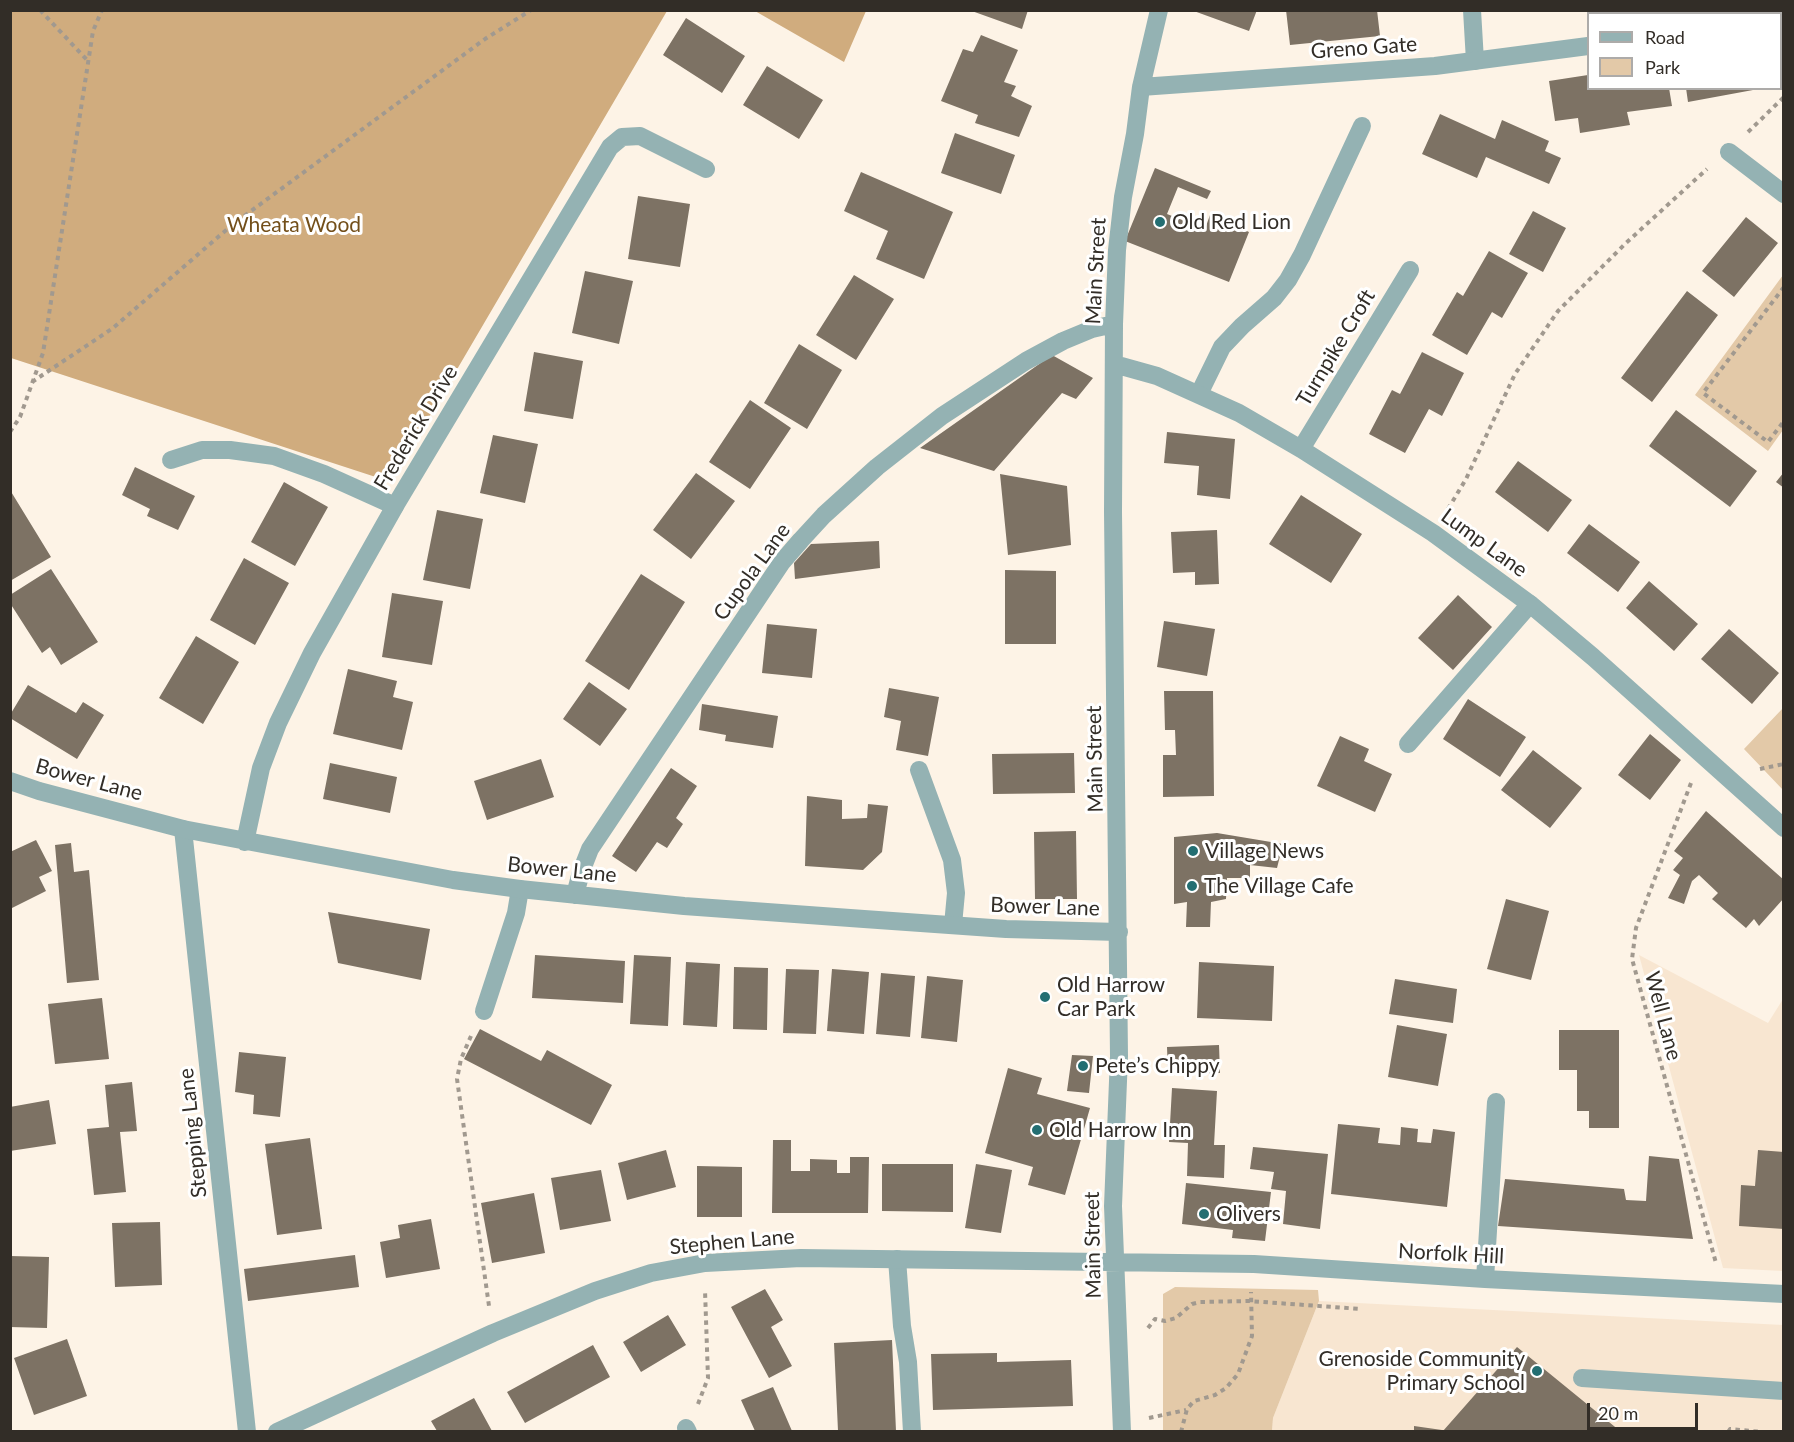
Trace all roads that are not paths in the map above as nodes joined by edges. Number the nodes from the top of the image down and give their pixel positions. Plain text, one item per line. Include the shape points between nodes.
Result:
1 (1159, 10) edge
2 (1472, 10) edge
3 (1587, 46) edge
4 (1475, 61) junction
5 (1141, 87) junction
6 (1362, 126) dead end
7 (1729, 152) road end
8 (706, 169) dead end
9 (1784, 194) edge
10 (1410, 270) dead end
11 (1114, 324) junction
12 (1114, 364) junction
13 (1199, 394) junction
14 (1301, 449) junction
15 (171, 460) dead end
16 (395, 506) junction
17 (1530, 604) junction
18 (1408, 744) dead end
19 (919, 770) dead end
20 (10, 781) edge
21 (1784, 828) edge
22 (183, 829) junction
23 (245, 842) junction
24 (520, 889) junction
25 (576, 895) junction
26 (953, 925) junction
27 (1119, 932) junction
28 (484, 1011) road end
29 (1496, 1102) dead end
30 (897, 1259) junction
31 (1115, 1263) junction
32 (1485, 1279) junction
33 (1784, 1294) edge
34 (1582, 1378) dead end
35 (1784, 1391) edge
36 (1122, 1428) edge
37 (286, 1430) edge
38 (247, 1431) edge
39 (912, 1431) edge

1 - 5 street, Main Street
2 - 4 street
3 - 4 street, Greno Gate
4 - 5 street, Greno Gate
5 - 11 street, Main Street via 1123,197
6 - 13 street via 1288,280 1222,347
7 - 9 street
8 - 16 street, Frederick Drive via 640,136 622,137 610,147
10 - 14 street, Turnpike Croft
11 - 12 street, Main Street
11 - 25 street, Cupola Lane via 1063,341 942,416 824,514 782,562 590,849
12 - 13 street, Lump Lane
12 - 27 street, Main Street
13 - 14 street, Lump Lane
14 - 17 street, Lump Lane via 1433,533
15 - 16 street via 202,450 274,456
16 - 23 street, Frederick Drive via 312,653 278,723 261,768
17 - 18 street
17 - 21 street, Lump Lane
19 - 26 street via 952,860 956,893
20 - 22 street, Bower Lane
22 - 23 street, Bower Lane
22 - 38 street, Stepping Lane
23 - 24 street, Bower Lane
24 - 25 street, Bower Lane
24 - 28 street via 514,922
25 - 26 street, Bower Lane
26 - 27 street, Bower Lane
27 - 31 street, Main Street
29 - 32 street
30 - 31 street, Stephen Lane
30 - 37 street, Stephen Lane via 705,1263 651,1273 492,1333
30 - 39 street
31 - 32 street, Norfolk Hill via 1254,1264
31 - 36 street, Main Street
32 - 33 street, Norfolk Hill
34 - 35 street

